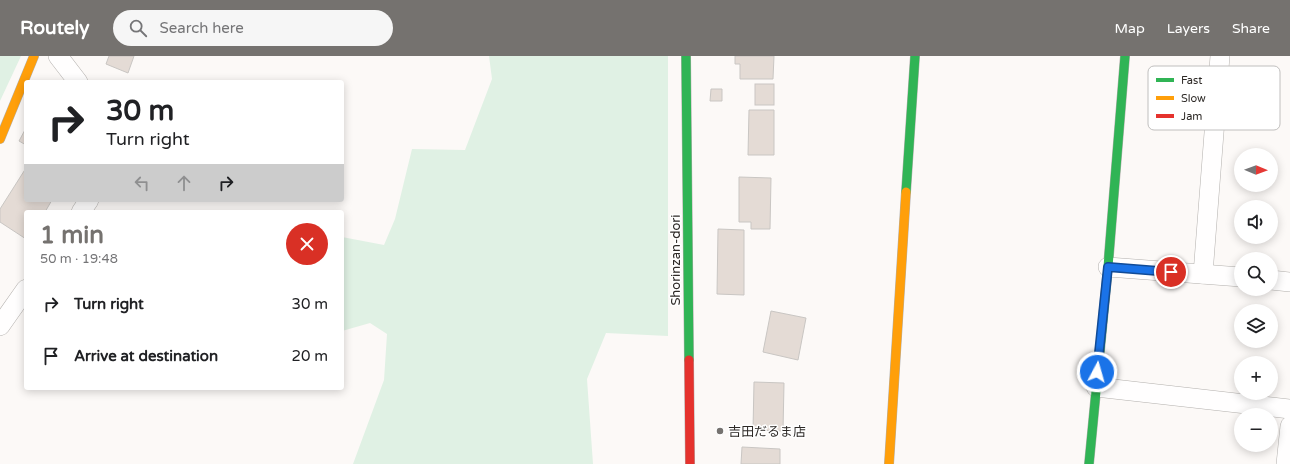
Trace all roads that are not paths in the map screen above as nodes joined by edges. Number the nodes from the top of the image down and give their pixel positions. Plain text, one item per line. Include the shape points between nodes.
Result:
1 (34, 56) edge
2 (58, 56) edge
3 (686, 56) edge
4 (915, 56) edge
5 (1125, 56) edge
6 (1220, 56) edge
7 (1219, 66) edge
8 (24, 80) edge
9 (24, 80) edge
10 (76, 80) edge
11 (1214, 130) edge
12 (0, 139) edge
13 (1108, 267) junction
14 (1203, 274) junction
15 (1234, 276) edge
16 (1278, 281) edge
17 (1290, 282) edge
18 (24, 293) edge
19 (0, 326) edge
20 (1096, 387) junction
21 (1290, 409) edge
22 (1290, 426) edge
23 (690, 464) edge
24 (889, 464) edge
25 (1089, 464) edge
26 (1286, 464) edge

1 - 9 street
2 - 10 street
3 - 23 street, Shorinzan-dori
4 - 24 street
5 - 13 street
6 - 7 street
8 - 12 street
11 - 14 street
13 - 14 street
13 - 20 street
14 - 15 street
16 - 17 street
18 - 19 street
20 - 21 street
20 - 25 street
22 - 26 street

